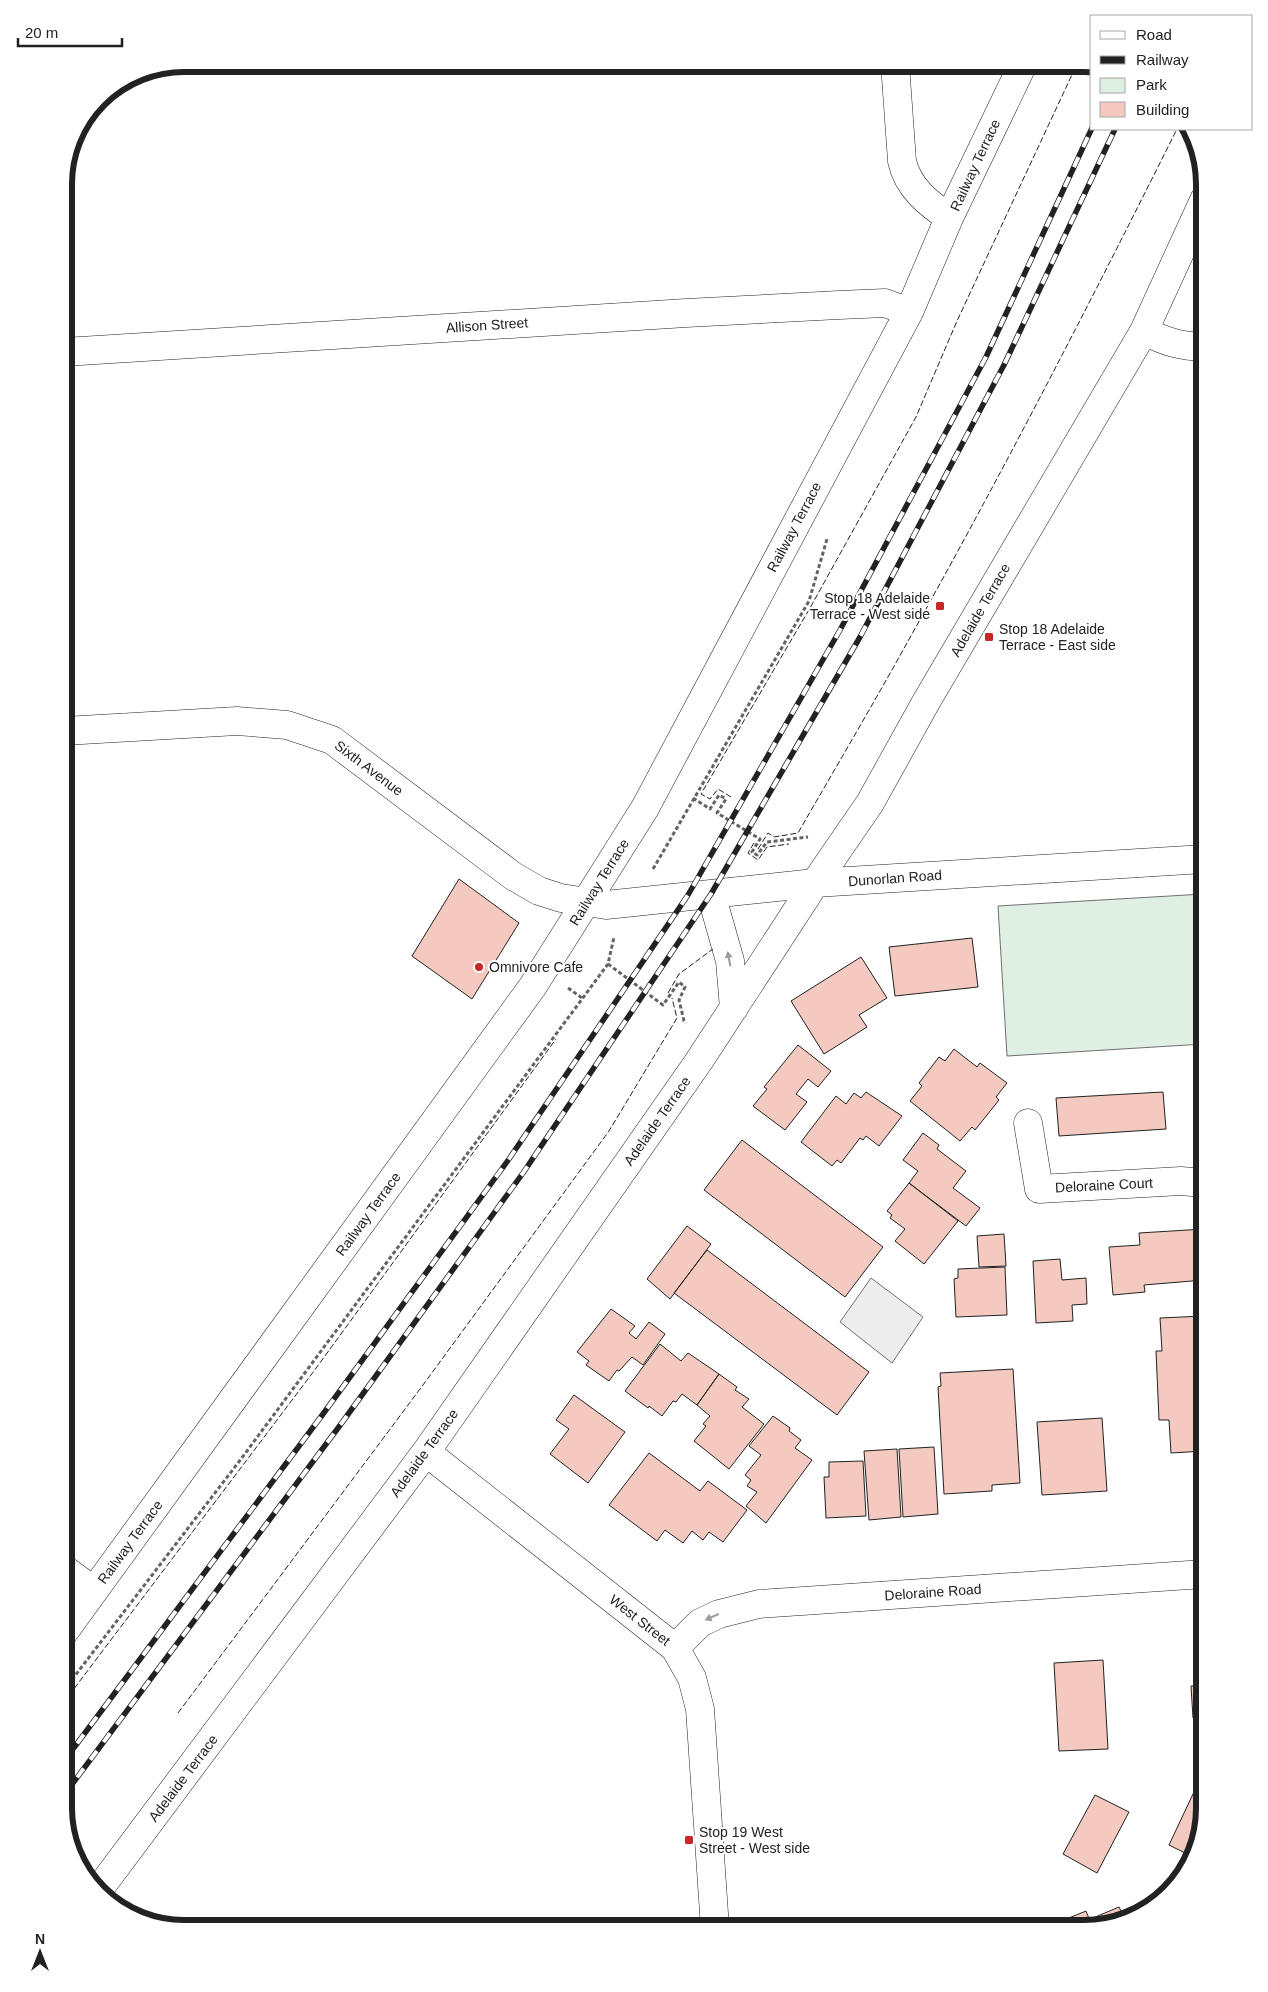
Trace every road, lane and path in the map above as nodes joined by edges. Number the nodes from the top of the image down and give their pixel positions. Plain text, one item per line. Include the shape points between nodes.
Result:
1 (896, 73) edge
2 (1019, 73) edge
3 (1196, 217) edge
4 (950, 218) junction
5 (910, 312) junction
6 (1144, 331) junction
7 (1196, 347) edge
8 (73, 351) edge
9 (73, 730) edge
10 (693, 798) dead end
11 (816, 836) dead end
12 (1196, 859) edge
13 (815, 883) junction
14 (711, 894) junction
15 (586, 902) junction
16 (616, 932) dead end
17 (608, 964) junction
18 (734, 1008) junction
19 (711, 1042) junction
20 (1028, 1123) dead end
21 (1196, 1182) edge
22 (426, 1452) junction
23 (72, 1575) edge
24 (1196, 1575) edge
25 (94, 1591) junction
26 (72, 1621) edge
27 (675, 1648) junction
28 (72, 1679) edge
29 (103, 1884) edge
30 (714, 1920) edge

1 - 4 street via 905,174 913,188
2 - 4 street, Railway Terrace
3 - 6 street, Adelaide Terrace
4 - 5 street, Railway Terrace
5 - 8 street, Allison Street via 885,304 828,306
5 - 15 street, Railway Terrace via 645,808
6 - 7 street via 1162,340
6 - 13 street, Adelaide Terrace via 870,803
9 - 15 street, Sixth Avenue via 237,721 287,725 332,740 513,876 538,891
10 - 11 path via 710,809 720,795 726,799 717,813 760,839 752,852 757,856 767,842
12 - 13 street, Dunorlan Road
13 - 14 street, Dunorlan Road
13 - 18 street, Adelaide Terrace
14 - 15 street, Dunorlan Road via 606,905
18 -> 14 street via 730,961
15 - 25 street, Railway Terrace via 528,994
16 - 17 path
17 - 19 path via 663,1005 678,982 685,987 678,1000 684,1021
17 - 28 path via 241,1459
18 - 19 street, Adelaide Terrace
19 - 22 street, Adelaide Terrace
20 - 21 street, Deloraine Court via 1040,1189
22 - 27 street, West Street
22 - 29 street, Adelaide Terrace
23 - 25 street
24 -> 27 street, Deloraine Road via 758,1604 718,1614 700,1623
25 - 26 street, Railway Terrace
27 - 30 street, West Street via 692,1678 700,1709

